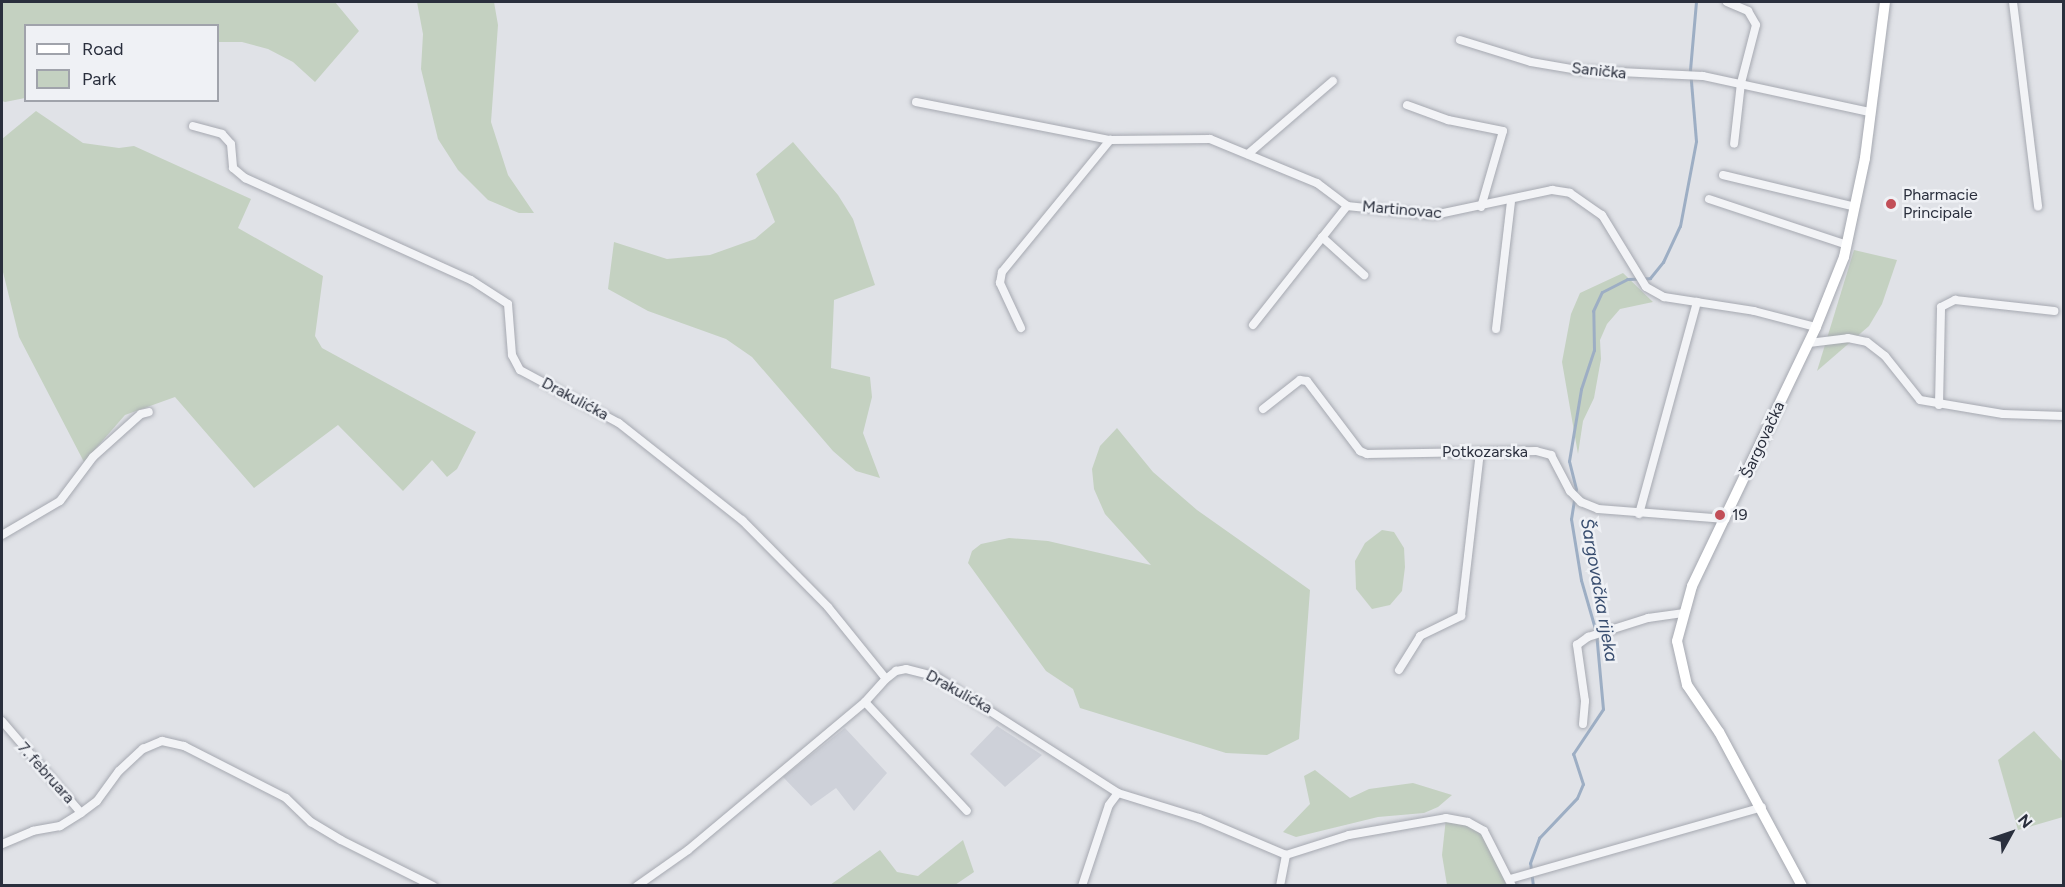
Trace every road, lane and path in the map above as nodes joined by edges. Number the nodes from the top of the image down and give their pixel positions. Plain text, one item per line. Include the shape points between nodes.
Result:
1 (1727, 2) edge
2 (1885, 2) edge
3 (2013, 2) edge
4 (1460, 40) dead end
5 (1333, 81) dead end
6 (1741, 83) junction
7 (916, 102) dead end
8 (1407, 105) dead end
9 (1870, 112) junction
10 (193, 126) dead end
11 (1110, 140) junction
12 (1734, 144) dead end
13 (1248, 154) junction
14 (1723, 175) dead end
15 (1709, 199) dead end
16 (1511, 201) junction
17 (1347, 206) junction
18 (1481, 207) junction
19 (1855, 207) junction
20 (2038, 207) dead end
21 (1322, 237) junction
22 (1846, 245) junction
23 (1364, 275) dead end
24 (1698, 302) junction
25 (2054, 311) dead end
26 (1252, 325) dead end
27 (1816, 327) junction
28 (1021, 328) dead end
29 (1496, 329) dead end
30 (1809, 343) junction
31 (1939, 405) junction
32 (1263, 409) dead end
33 (149, 412) dead end
34 (2064, 416) edge
35 (1480, 452) junction
36 (1639, 514) junction
37 (1726, 519) junction
38 (2, 535) edge
39 (1683, 613) junction
40 (1399, 670) dead end
41 (886, 680) junction
42 (865, 702) junction
43 (2, 721) edge
44 (1583, 724) dead end
45 (1118, 793) junction
46 (1762, 807) junction
47 (966, 811) dead end
48 (81, 813) junction
49 (2, 844) edge
50 (1286, 855) junction
51 (1511, 882) edge
52 (433, 885) edge
53 (637, 885) edge
54 (1082, 885) edge
55 (1280, 885) edge
56 (1802, 885) edge

1 - 6 street via 1748,11 1755,20
2 - 9 street, Šargovačka
3 - 20 street
4 - 6 street, Sanička via 1531,62 1578,70 1703,76
5 - 13 street
6 - 9 street, Sanička
6 - 12 street
7 - 11 street, Martinovac
8 - 18 street via 1448,120 1503,131
9 - 19 street, Šargovačka
10 - 41 street, Drakulićka via 222,134 231,144 233,168 245,178 471,280 508,304 512,355 520,370 620,423 742,520 828,607
11 - 13 street, Martinovac via 1210,139
11 - 28 street via 1002,272 1000,283
13 - 17 street, Martinovac via 1317,183
14 - 19 street
15 - 22 street
16 - 18 street, Martinovac
16 - 24 street, Martinovac via 1552,190 1584,200 1614,230 1646,287 1664,297
16 - 29 street
17 - 18 street, Martinovac via 1434,215
17 - 21 street
19 - 22 street, Šargovačka
21 - 23 street
21 - 26 street
22 - 27 street, Šargovačka
24 - 27 street, Martinovac
24 - 36 street
25 - 31 street via 1955,300 1941,307
27 - 30 street, Šargovačka
30 - 31 street via 1848,338 1867,342 1885,356 1920,400
30 - 37 street, Šargovačka
31 - 34 street via 2003,414
32 - 35 street, Potkozarska via 1300,380 1307,381 1360,451 1367,454
33 - 38 street via 141,414 98,452 60,501
35 - 36 street, Potkozarska via 1536,451 1551,455 1570,491 1581,502
35 - 40 street via 1461,616 1420,636
36 - 37 street, Potkozarska
37 - 39 street, Šargovačka
39 - 44 street via 1600,632 1588,637 1575,651 1586,701
39 - 46 street, Šargovačka via 1677,641 1688,685
41 - 42 street
41 - 45 street, Drakulićka via 896,671 906,669 935,676
42 - 47 street
42 - 53 street via 688,850
43 - 48 street, 7. februara
45 - 50 street, Drakulićka via 1199,818
45 - 54 street via 1109,805
46 - 51 street via 1526,873
46 - 56 street, Šargovačka
48 - 49 street, 7. februara via 60,826 33,831
48 - 52 street via 97,801 119,771 143,749 162,741 184,746 286,798 311,822 341,840
50 - 51 street via 1349,835 1446,818 1468,822 1484,831
50 - 55 street

